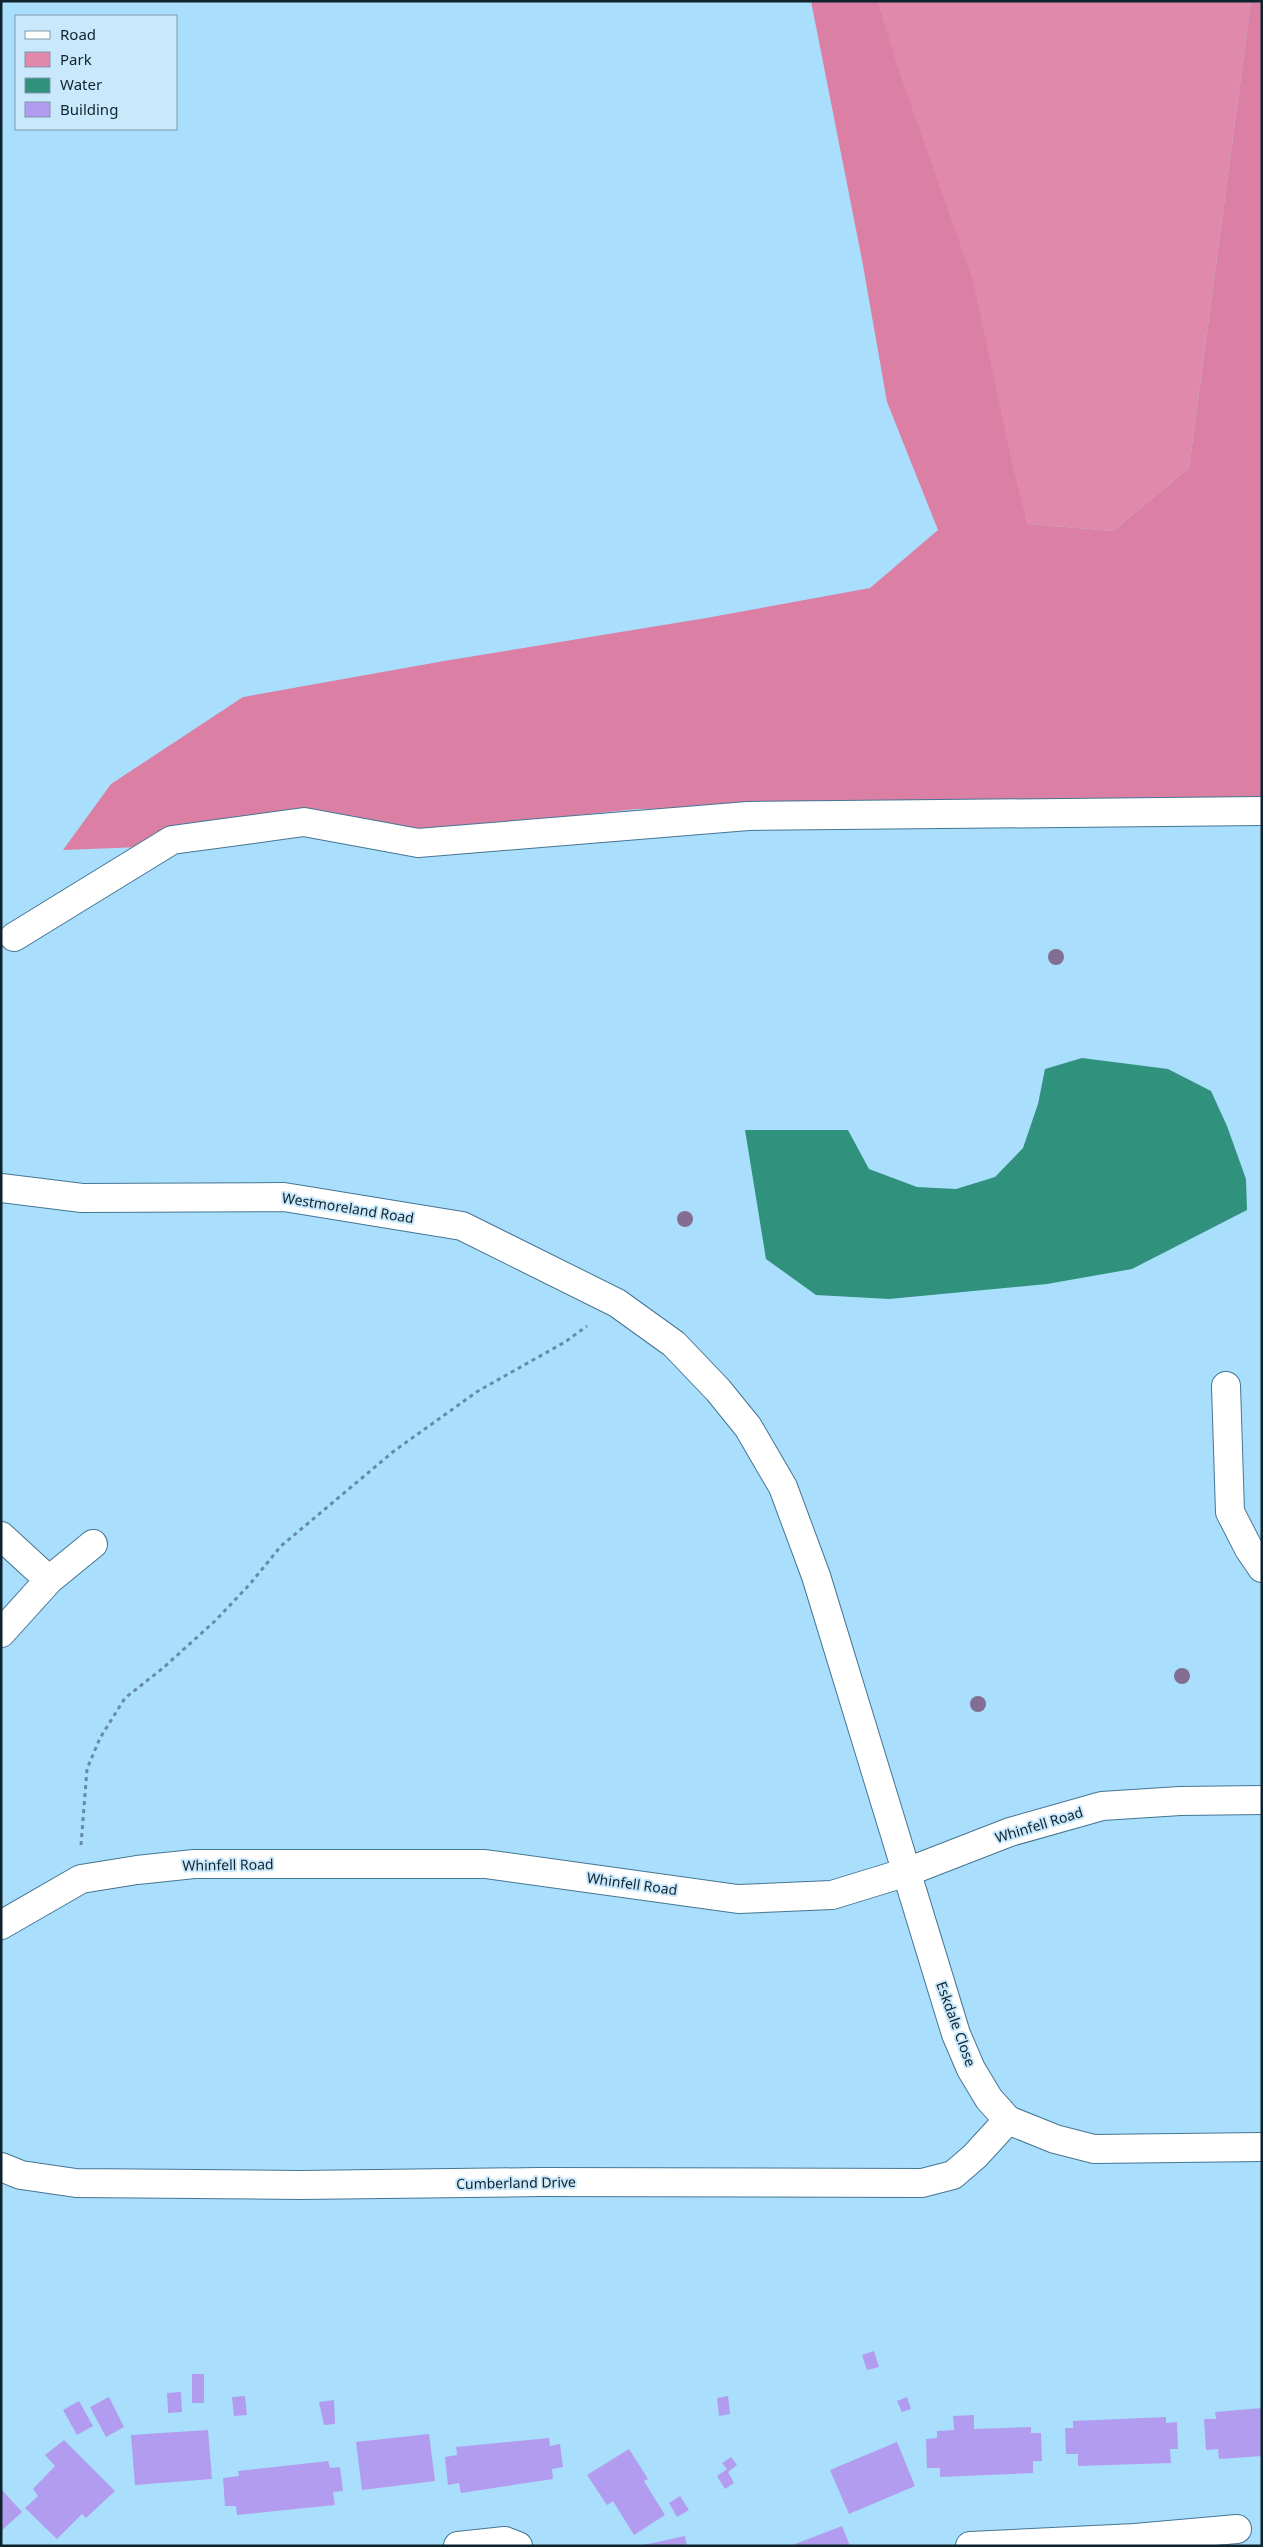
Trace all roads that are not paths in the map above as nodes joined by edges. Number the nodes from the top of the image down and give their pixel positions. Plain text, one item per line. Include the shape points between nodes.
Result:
1 (1262, 811) edge
2 (14, 937) dead end
3 (1, 1188) edge
4 (1226, 1386) dead end
5 (1, 1536) edge
6 (93, 1544) dead end
7 (1262, 1568) edge
8 (48, 1580) junction
9 (1, 1633) edge
10 (1262, 1800) edge
11 (908, 1872) junction
12 (1, 1926) edge
13 (1008, 2120) junction
14 (1262, 2147) edge
15 (1, 2167) edge
16 (1236, 2529) dead end
17 (1135, 2542) edge
18 (458, 2546) edge
19 (518, 2546) edge
20 (970, 2546) edge

1 - 2 street via 748,816 418,843 304,822 172,840
3 - 11 street, Westmoreland Road via 82,1198 284,1197 462,1226 617,1304 674,1344 748,1427 782,1487 816,1576
4 - 7 street via 1230,1512
5 - 8 street
6 - 8 street
8 - 9 street
10 - 11 street, Whinfell Road via 1102,1806 1010,1832
11 - 12 street, Whinfell Road via 832,1895 738,1899 485,1864 194,1864 81,1878
11 - 13 street, Eskdale Close via 956,2034 989,2099
13 - 14 street, Eskdale Close via 1055,2139 1094,2148
13 - 15 street, Cumberland Drive via 953,2175 922,2183 540,2182 300,2186 76,2183 21,2174
16 - 17 street
17 - 20 street
18 - 19 street via 505,2541

